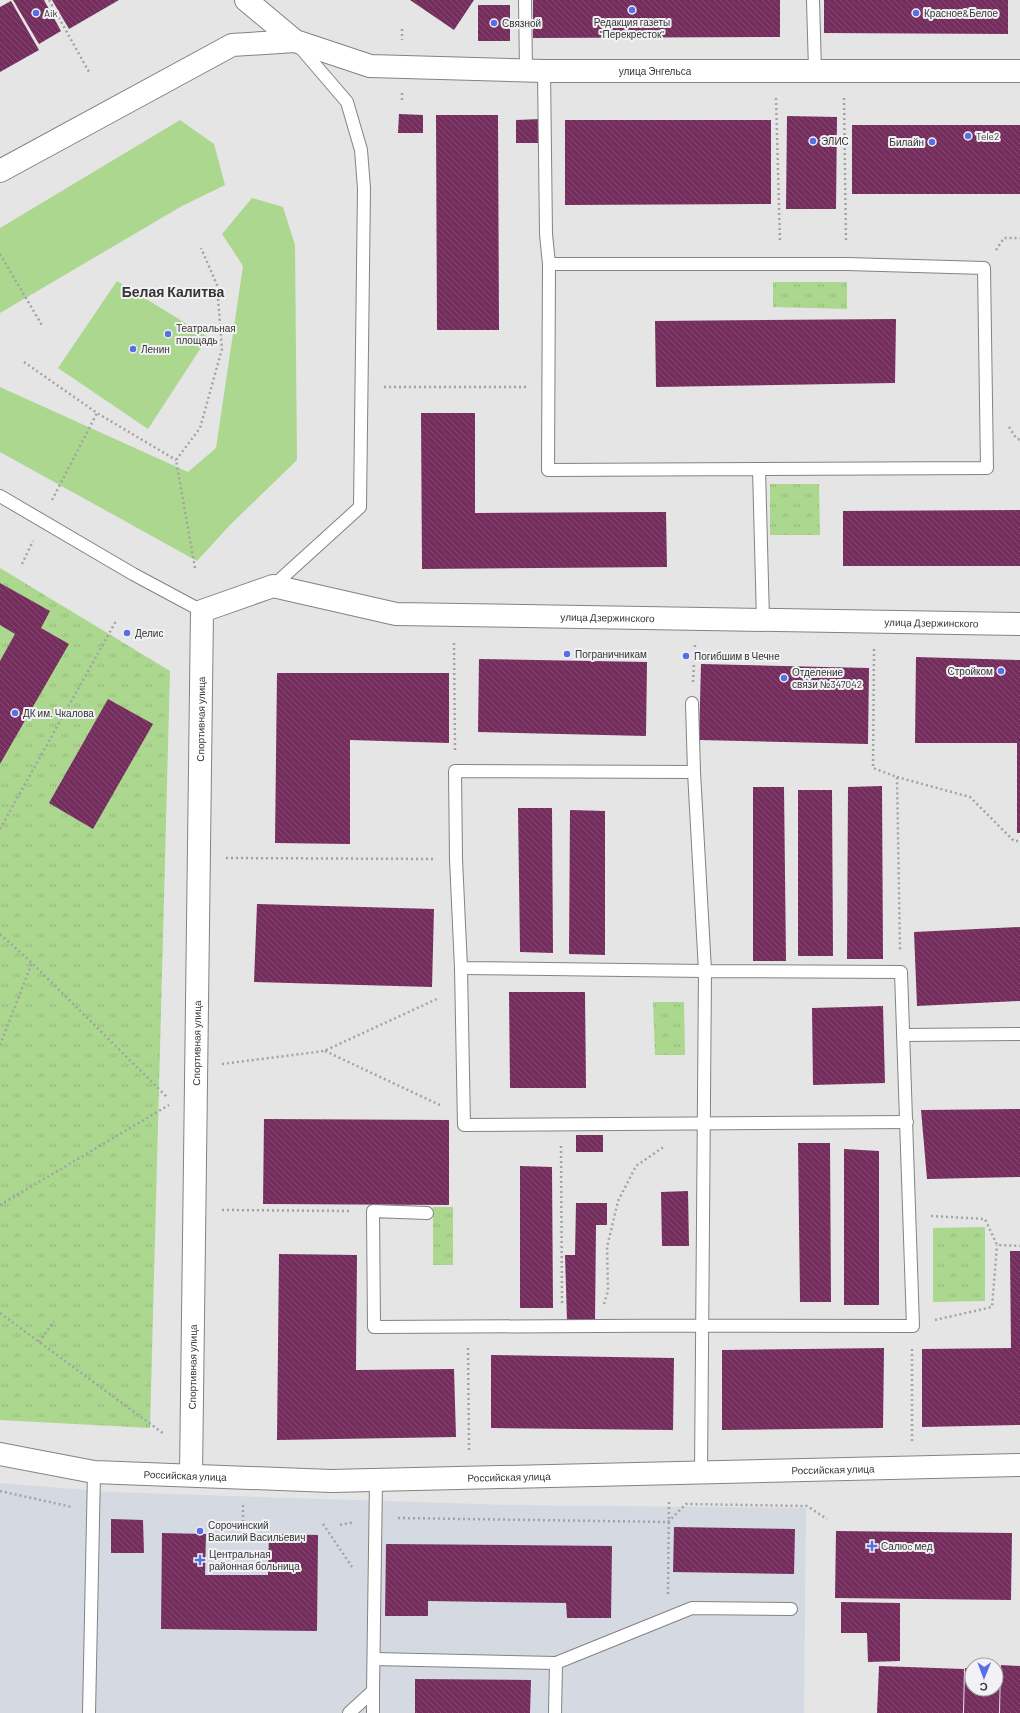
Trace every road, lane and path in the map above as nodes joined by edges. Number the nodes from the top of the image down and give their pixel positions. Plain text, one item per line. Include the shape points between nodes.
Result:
1 (49, 0) edge
2 (246, 0) edge
3 (525, 0) edge
4 (813, 0) edge
5 (295, 41) junction
6 (815, 70) junction
7 (535, 71) junction
8 (1020, 71) edge
9 (89, 72) dead end
10 (776, 95) dead end
11 (844, 95) dead end
12 (0, 171) edge
13 (1020, 238) edge
14 (201, 248) dead end
15 (0, 254) edge
16 (549, 264) junction
17 (847, 264) junction
18 (781, 265) junction
19 (984, 268) junction
20 (43, 327) dead end
21 (24, 362) dead end
22 (362, 386) junction
23 (548, 387) junction
24 (97, 413) junction
25 (176, 460) junction
26 (759, 469) junction
27 (57, 488) dead end
28 (0, 496) edge
29 (195, 568) dead end
30 (273, 586) junction
31 (202, 611) junction
32 (763, 620) junction
33 (116, 621) dead end
34 (1020, 624) edge
35 (454, 636) dead end
36 (695, 642) dead end
37 (874, 645) dead end
38 (692, 703) joint
39 (455, 771) junction
40 (694, 772) junction
41 (897, 777) junction
42 (0, 829) edge
43 (1020, 841) edge
44 (224, 858) dead end
45 (456, 859) junction
46 (0, 934) edge
47 (32, 963) junction
48 (461, 968) junction
49 (704, 971) junction
50 (901, 972) junction
51 (461, 988) junction
52 (1020, 1034) edge
53 (903, 1035) junction
54 (0, 1045) edge
55 (324, 1051) junction
56 (222, 1064) dead end
57 (907, 1122) junction
58 (700, 1124) junction
59 (464, 1126) junction
60 (561, 1126) junction
61 (0, 1205) edge
62 (221, 1210) dead end
63 (373, 1211) junction
64 (427, 1213) dead end
65 (910, 1214) junction
66 (997, 1245) junction
67 (1020, 1246) edge
68 (604, 1305) dead end
69 (0, 1313) edge
70 (54, 1321) dead end
71 (562, 1325) junction
72 (468, 1326) junction
73 (701, 1326) junction
74 (913, 1326) junction
75 (39, 1342) junction
76 (166, 1435) dead end
77 (912, 1449) dead end
78 (468, 1450) dead end
79 (0, 1454) edge
80 (1020, 1465) edge
81 (94, 1472) junction
82 (669, 1473) junction
83 (701, 1473) junction
84 (191, 1475) junction
85 (376, 1480) junction
86 (0, 1491) edge
87 (69, 1507) dead end
88 (376, 1518) junction
89 (828, 1519) dead end
90 (668, 1522) junction
91 (323, 1524) dead end
92 (340, 1525) dead end
93 (375, 1601) junction
94 (791, 1609) dead end
95 (668, 1618) junction
96 (374, 1659) junction
97 (556, 1663) junction
98 (373, 1691) junction
99 (89, 1713) edge
100 (349, 1713) edge
101 (373, 1713) edge
102 (555, 1713) edge

1 - 9 path
2 - 5 street
3 - 7 lane
4 - 6 lane
5 - 7 street, улица Энгельса via 370,66
5 - 12 street via 232,45
5 - 22 lane via 348,102 361,150 364,188
6 - 7 street, улица Энгельса
6 - 8 street, улица Энгельса
7 - 16 lane
10 - 18 path
11 - 17 path
13 - 19 path via 1004,238
14 - 25 path via 217,285 222,349 200,428
15 - 20 path
16 - 18 lane
16 - 23 lane
17 - 18 lane
17 - 19 lane
19 - 26 lane via 987,468
21 - 24 path
22 - 23 path
22 - 30 lane via 360,507
23 - 26 lane via 548,470
24 - 25 path
24 - 27 path
25 - 29 path
26 - 32 lane
28 - 31 lane
30 - 31 street
30 - 32 street, улица Дзержинского via 396,614
31 - 84 street, Спортивная улица
32 - 34 street, улица Дзержинского
33 - 42 path
35 - 39 path
36 - 38 path
37 - 41 path via 873,768
38 - 40 lane
39 - 40 lane
39 - 45 lane
40 - 49 lane
41 - 43 path via 970,798 1014,841
41 - 50 path
44 - 45 path
45 - 48 lane
46 - 47 path
47 - 54 path
47 - 61 path via 173,1103
48 - 49 lane
48 - 51 lane
49 - 50 lane
49 - 58 lane
50 - 53 lane
51 - 55 path
51 - 59 lane
52 - 53 lane
53 - 57 lane
55 - 56 path
55 - 59 path via 442,1107
57 - 58 lane
57 - 65 lane
58 - 60 lane
58 - 68 path via 636,1166 618,1201 607,1247 608,1291
58 - 73 lane
59 - 60 lane
60 - 71 path
62 - 63 path
63 - 64 lane
63 - 72 lane via 374,1327
65 - 66 path via 985,1219
65 - 74 lane
66 - 67 path
66 - 74 path via 992,1307
69 - 75 path
70 - 75 path
71 - 72 lane
71 - 73 lane
72 - 78 path
73 - 74 lane
73 - 83 lane
74 - 77 path
75 - 76 path
79 - 81 street, Российская улица
80 - 83 street, Российская улица
81 - 84 street, Российская улица
81 - 99 lane
82 - 83 street, Российская улица
82 - 85 street, Российская улица
82 - 90 path
84 - 85 street, Российская улица via 331,1481
85 - 88 lane
86 - 87 path
88 - 90 path
88 - 92 path
88 - 93 lane
89 - 90 path via 807,1506 686,1504
90 - 95 path
91 - 93 path
93 - 96 lane
94 - 95 lane via 692,1608
95 - 97 lane
96 - 97 lane
96 - 98 lane
97 - 102 lane
98 - 100 lane
98 - 101 lane

